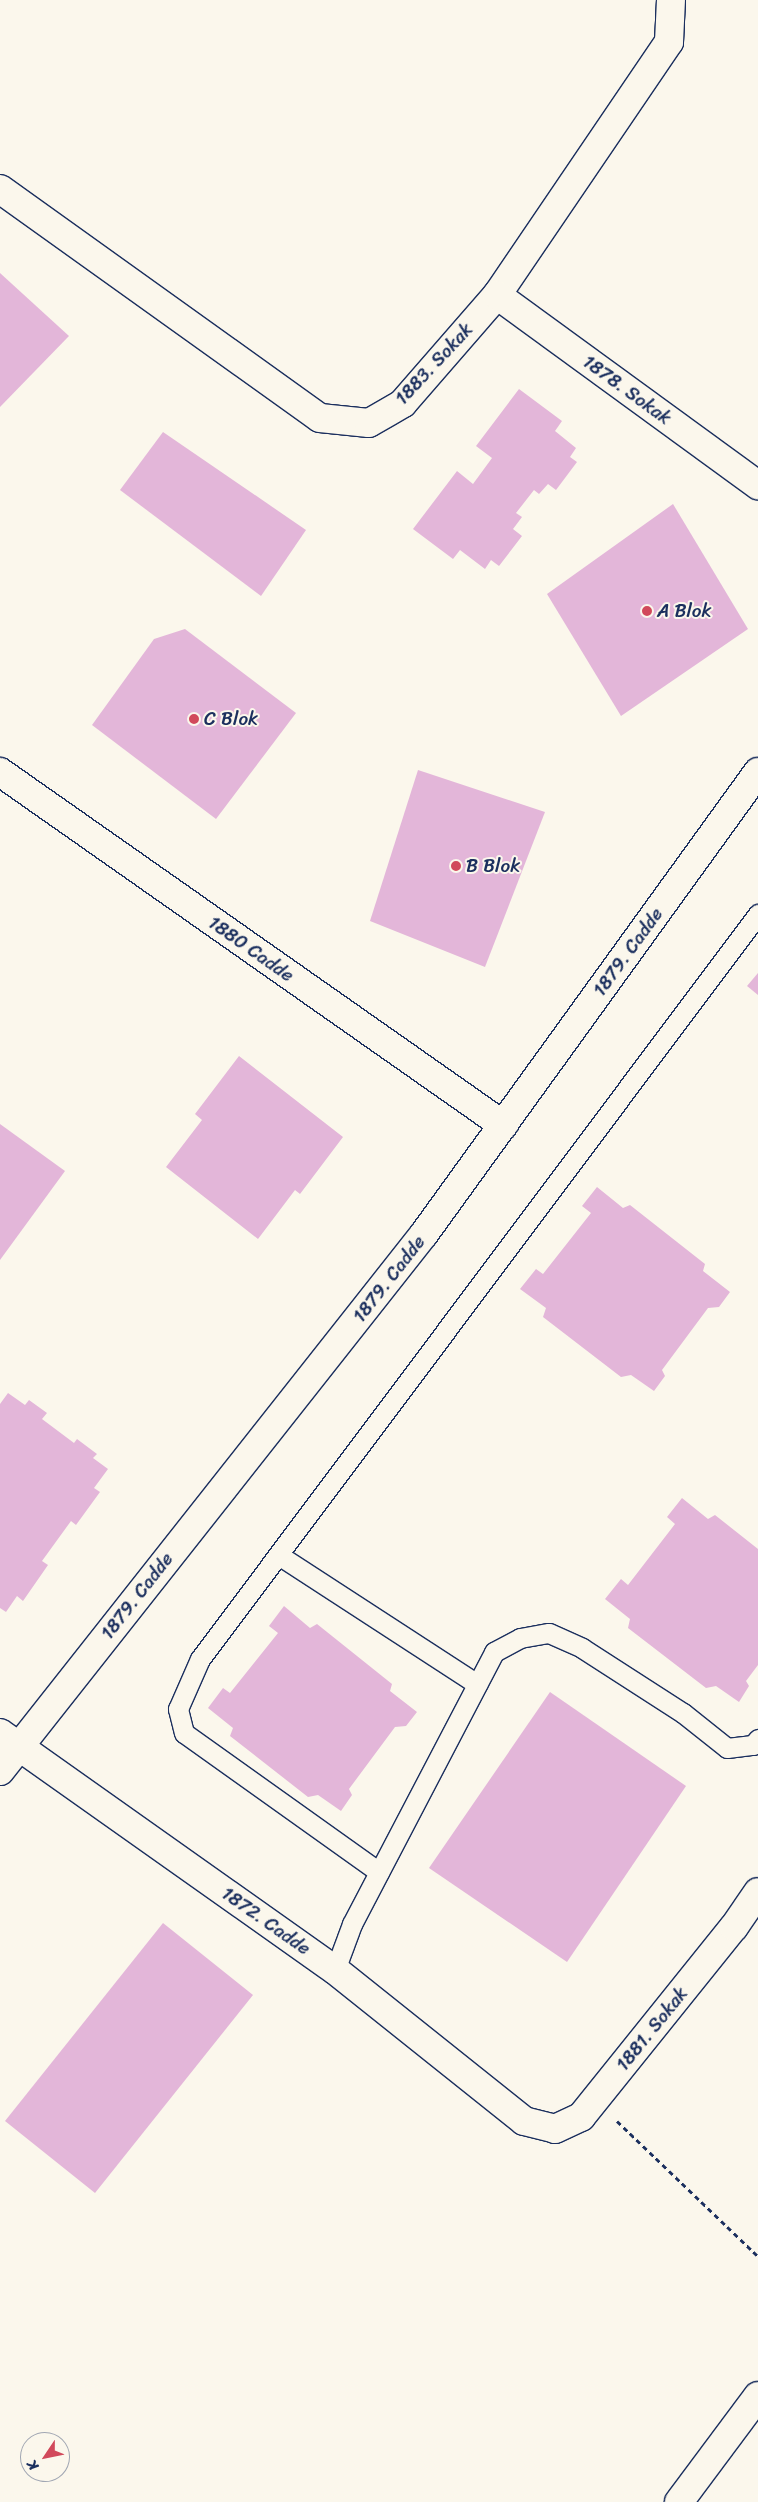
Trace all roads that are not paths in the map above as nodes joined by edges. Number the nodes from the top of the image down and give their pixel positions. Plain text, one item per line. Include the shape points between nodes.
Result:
1 (672, 0) edge
2 (0, 189) edge
3 (497, 295) junction
4 (758, 485) edge
5 (0, 772) edge
6 (758, 772) edge
7 (758, 914) edge
8 (503, 1125) junction
9 (280, 1556) junction
10 (477, 1684) junction
11 (758, 1739) edge
12 (9, 1740) edge
13 (0, 1771) edge
14 (379, 1872) junction
15 (758, 1892) edge
16 (334, 1970) junction
17 (524, 2120) joint
18 (758, 2396) edge
19 (679, 2502) edge

1 - 3 street, 1883. Sokak via 670,42
2 - 3 street, 1883. Sokak via 320,418 369,424 404,403
3 - 4 street, 1878. Sokak
5 - 8 street, 1880 Cadde
6 - 8 street, 1879. Cadde
7 - 9 lane
8 - 12 street, 1879. Cadde via 424,1234
9 - 10 lane
9 - 14 lane via 200,1659 178,1709 184,1734
10 - 11 lane via 494,1652 520,1638 549,1633 582,1648 683,1713 727,1748 753,1744
10 - 14 lane
12 - 13 street, 1879. Cadde
12 - 16 street, 1872. Cadde
14 - 16 lane via 352,1924
15 - 17 street, 1881. Sokak via 581,2117 555,2129
16 - 17 street, 1872. Cadde
18 - 19 street

